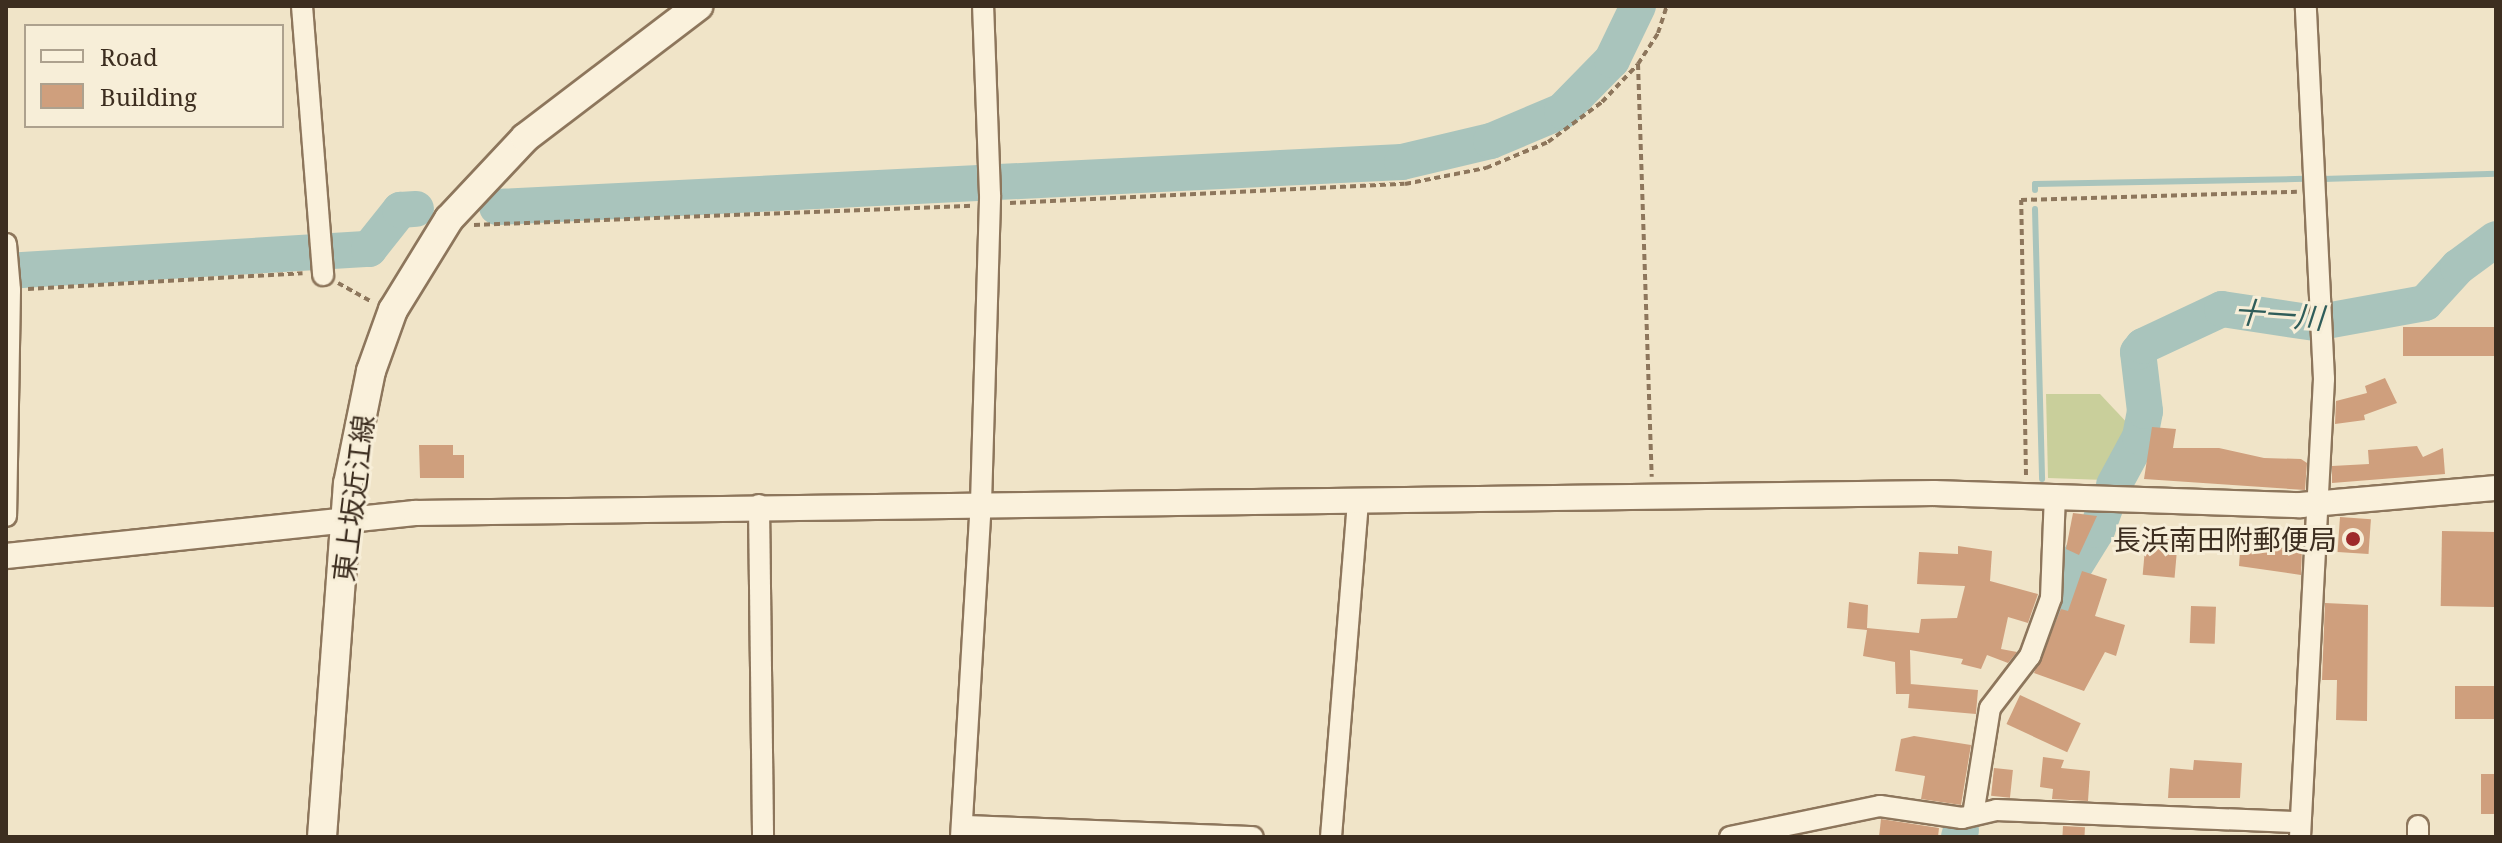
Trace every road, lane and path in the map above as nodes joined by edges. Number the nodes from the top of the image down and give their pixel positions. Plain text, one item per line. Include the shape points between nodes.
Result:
1 (302, 6) edge
2 (698, 6) edge
3 (983, 6) edge
4 (1667, 6) edge
5 (2306, 6) edge
6 (1638, 64) junction
7 (2318, 192) junction
8 (989, 199) junction
9 (449, 219) junction
10 (7, 250) edge
11 (323, 273) junction
12 (10, 287) junction
13 (393, 310) junction
14 (2496, 488) edge
15 (2026, 494) junction
16 (1652, 495) junction
17 (2055, 495) junction
18 (1358, 501) junction
19 (2322, 502) junction
20 (981, 503) junction
21 (759, 505) junction
22 (6, 516) edge
23 (347, 520) junction
24 (6, 556) edge
25 (1973, 815) junction
26 (2300, 829) edge
27 (962, 832) edge
28 (1060, 833) edge
29 (322, 837) edge
30 (763, 837) edge
31 (1253, 837) edge
32 (1331, 837) edge
33 (1730, 837) edge

1 - 11 street
2 - 9 main road, 東上坂近江線 via 525,138
3 - 8 street
4 - 6 path via 1658,33
5 - 7 street
6 - 8 path via 1602,102 1548,142 1486,168 1405,184
6 - 16 path
7 - 15 path via 2021,200
7 - 19 street
8 - 9 path via 483,226
8 - 20 street
9 - 13 main road, 東上坂近江線
10 - 12 street
11 - 12 path
11 - 13 path
12 - 22 street
13 - 23 main road, 東上坂近江線 via 359,423
14 - 19 street
15 - 16 street
15 - 17 street
16 - 18 street
17 - 19 street
17 - 25 street via 2051,598 2030,656 1990,708
18 - 20 street
18 - 32 street
19 - 26 street
20 - 21 street
20 - 27 street
21 - 23 street via 415,513
21 - 30 street
23 - 24 street
23 - 29 main road, 東上坂近江線
25 - 26 street via 1996,810
25 - 33 street via 1962,818 1880,806
27 - 28 street
28 - 31 street

